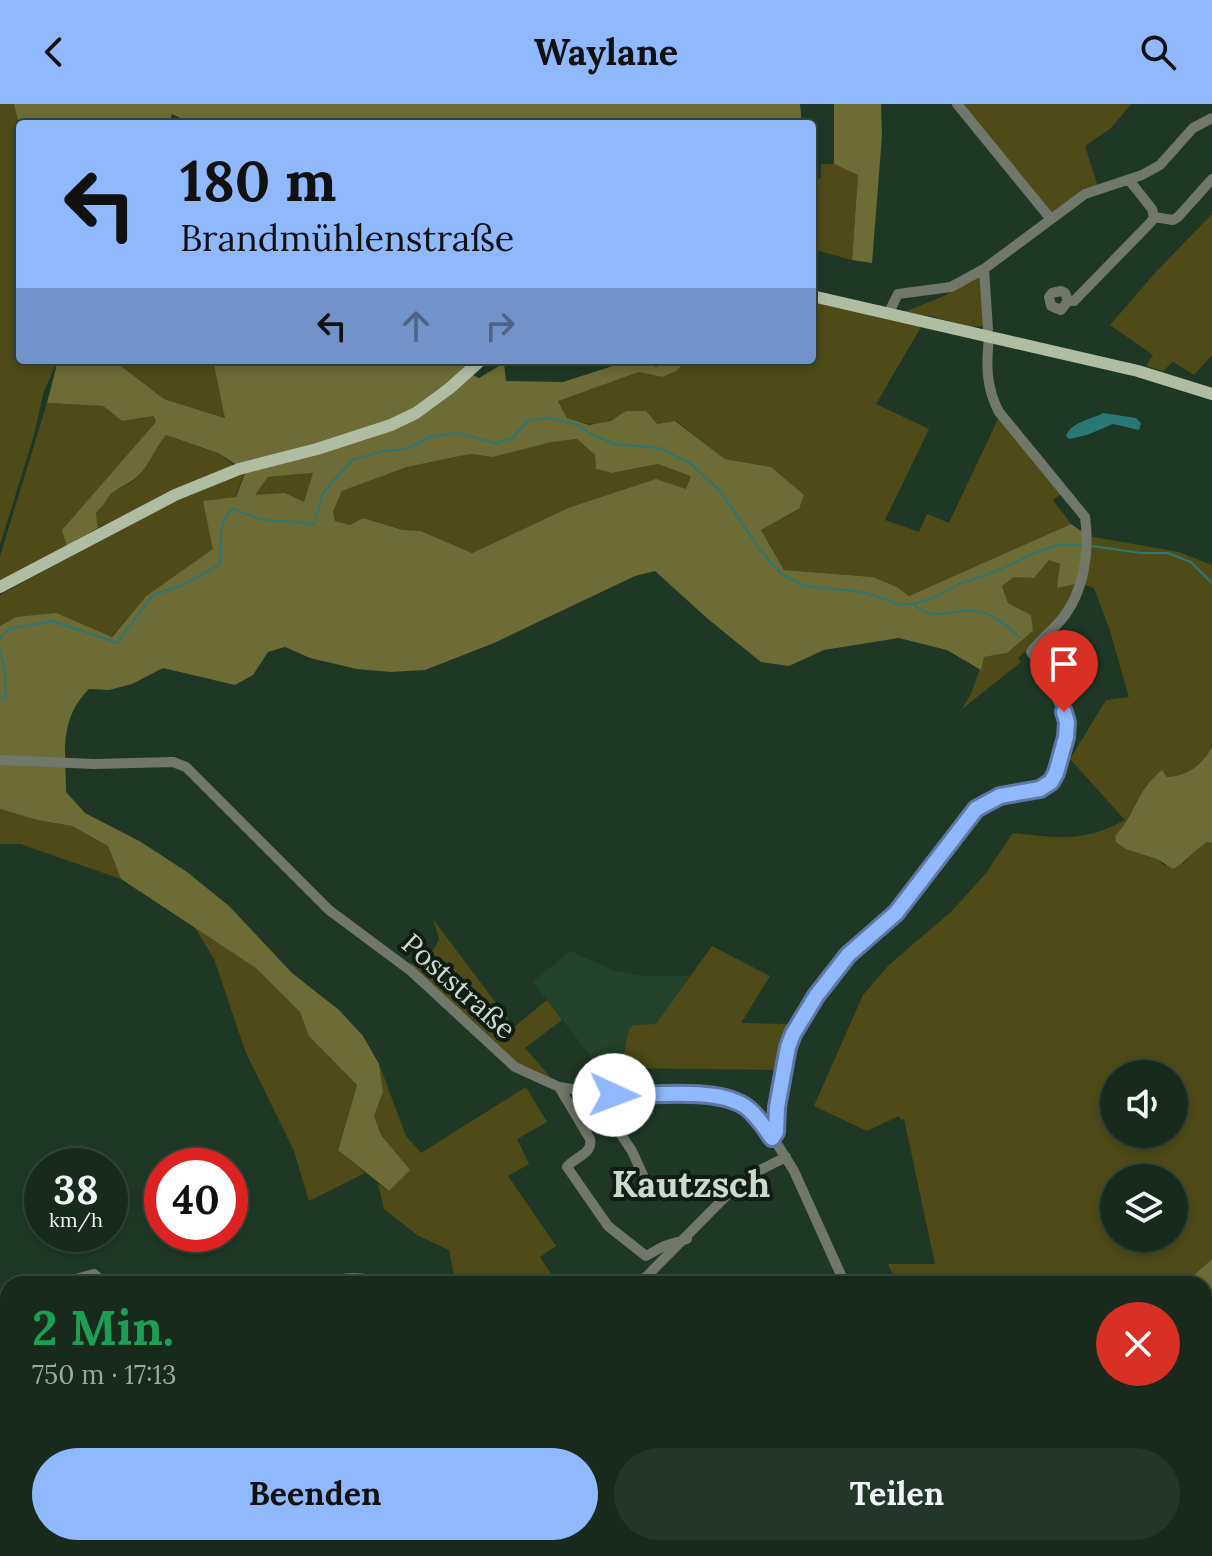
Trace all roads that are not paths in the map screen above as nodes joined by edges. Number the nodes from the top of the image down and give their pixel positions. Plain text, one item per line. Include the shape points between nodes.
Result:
1 (957, 104) edge
2 (1212, 118) edge
3 (1212, 179) edge
4 (1129, 180) junction
5 (1154, 217) junction
6 (1050, 218) junction
7 (984, 269) junction
8 (816, 297) edge
9 (1068, 301) dead end
10 (888, 314) junction
11 (988, 333) junction
12 (476, 364) edge
13 (1212, 394) edge
14 (0, 587) edge
15 (0, 760) edge
16 (559, 1087) junction
17 (593, 1093) junction
18 (772, 1138) junction
19 (786, 1157) junction
20 (646, 1182) dead end
21 (687, 1239) junction
22 (648, 1276) edge
23 (842, 1276) edge

1 - 6 street
2 - 4 street via 1193,128 1160,165
3 - 5 street via 1178,217
4 - 5 street
4 - 6 street via 1085,194
5 - 9 street via 1074,301
6 - 7 street
7 - 10 street via 951,287 898,294
7 - 11 street
8 - 10 main road
10 - 11 main road
11 - 13 main road
11 - 18 street via 992,400 1085,517 1086,553 1071,608 1031,652 1046,672 1067,722 1066,737 1051,782 1000,796 976,809 896,913 837,969 793,1034
12 - 14 main road via 416,413 391,425 239,469 175,495
15 - 16 street, Poststraße via 173,762 186,767 329,910 411,971 515,1067
16 - 17 street, Poststraße
16 - 21 street via 591,1146 568,1164 569,1172 608,1226 646,1256
17 - 18 street, Poststraße via 704,1095 734,1101 750,1110
17 - 20 street
18 - 19 street, Poststraße
19 - 21 street via 735,1187
19 - 23 street, Poststraße
21 - 22 street

